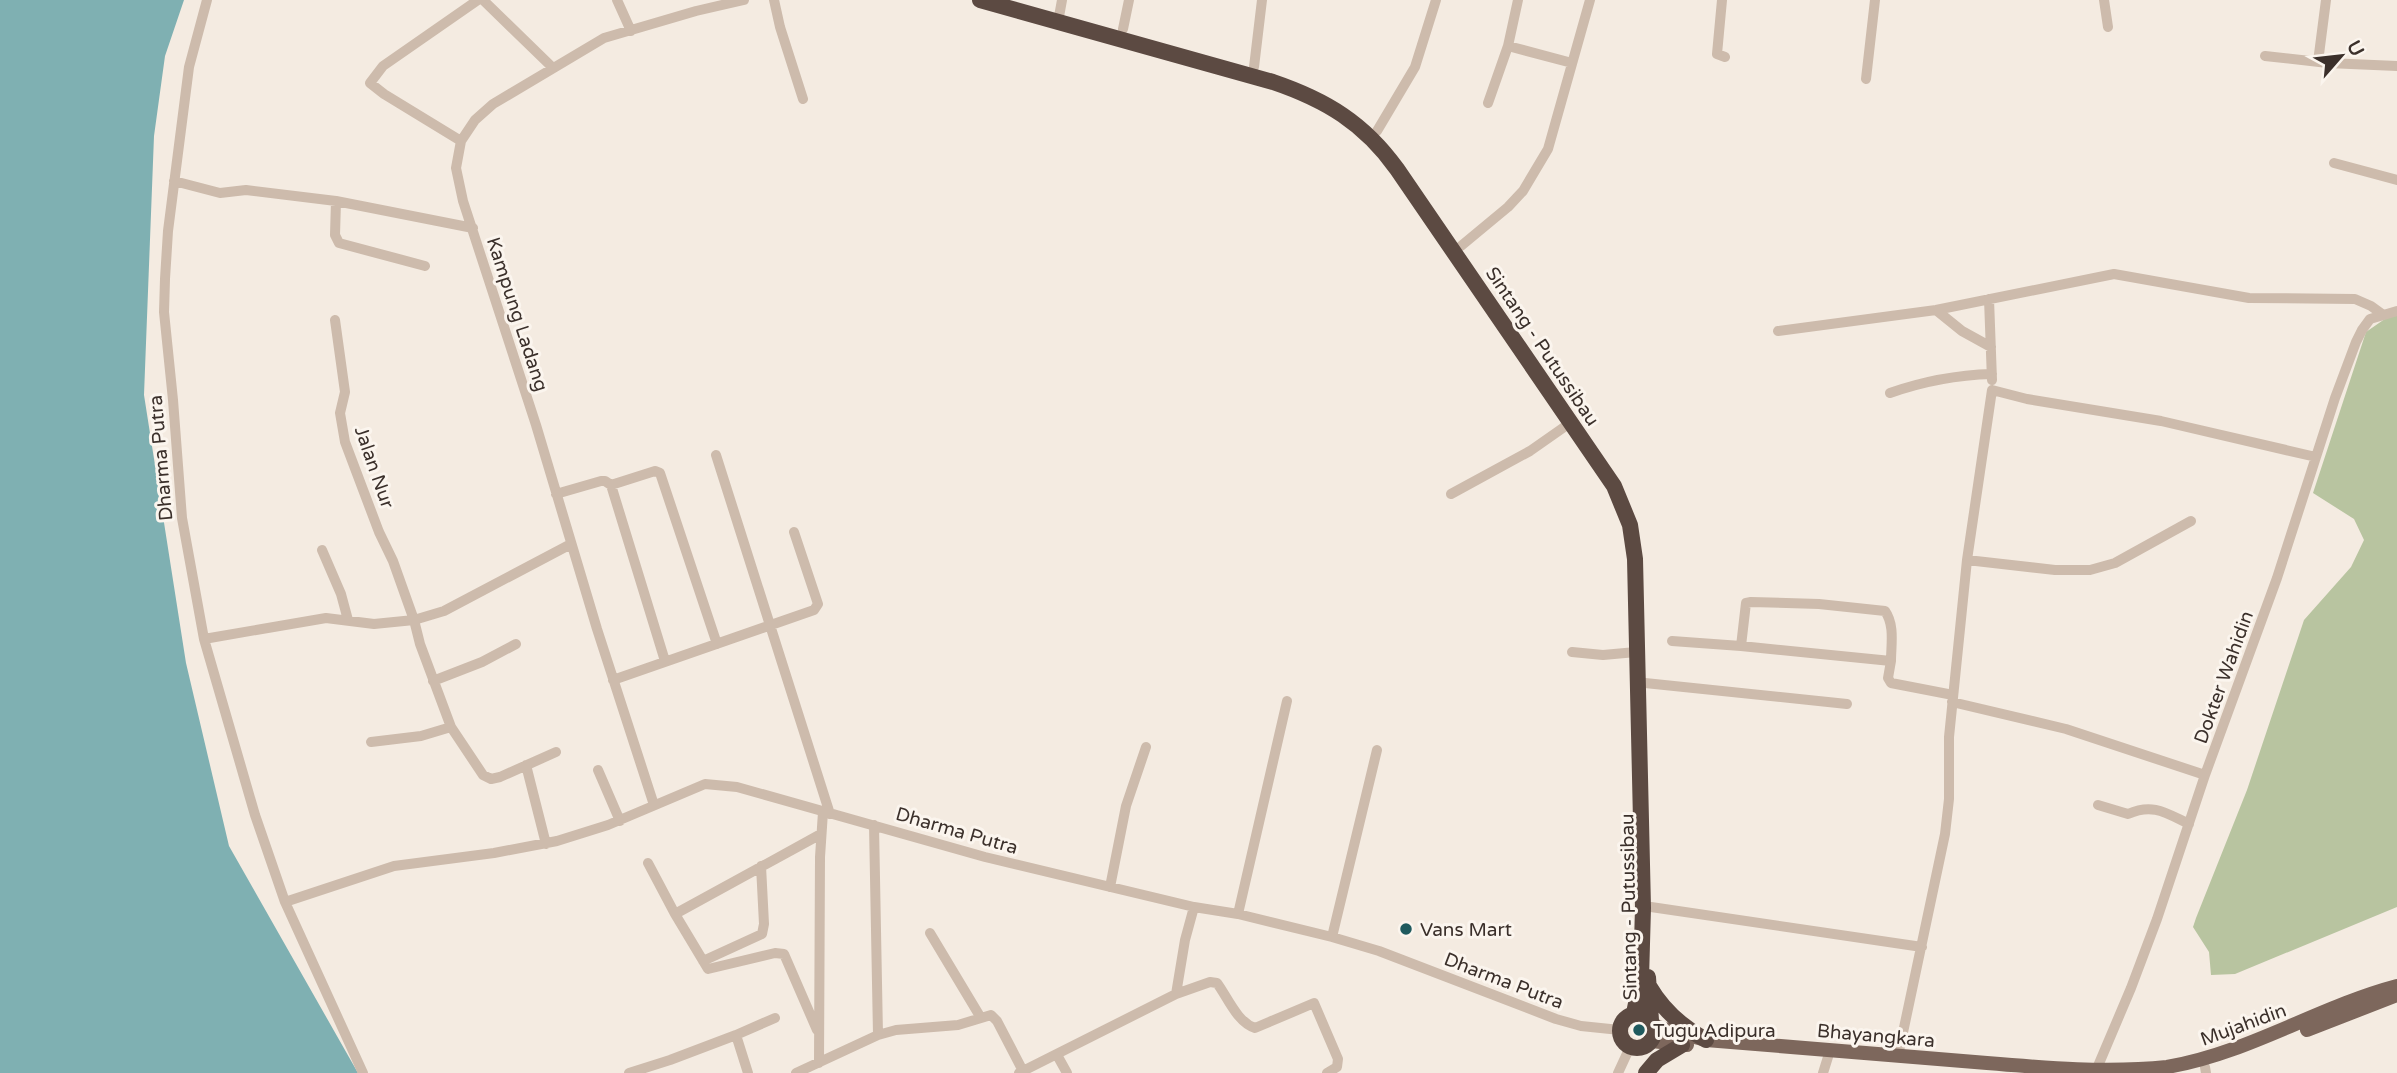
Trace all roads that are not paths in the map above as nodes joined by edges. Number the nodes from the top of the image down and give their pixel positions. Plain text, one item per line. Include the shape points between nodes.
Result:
1 (206, 0) edge
2 (480, 0) edge
3 (617, 0) edge
4 (744, 0) edge
5 (774, 0) edge
6 (980, 0) edge
7 (1012, 0) edge
8 (1129, 0) edge
9 (1262, 0) edge
10 (1436, 0) edge
11 (1518, 0) edge
12 (1590, 0) edge
13 (1722, 0) edge
14 (1875, 0) edge
15 (2104, 0) edge
16 (2326, 0) edge
17 (1060, 11) edge
18 (2108, 27) dead end
19 (1123, 29) junction
20 (631, 31) junction
21 (1508, 47) junction
22 (2265, 56) dead end
23 (1725, 57) dead end
24 (2318, 62) junction
25 (1572, 63) junction
26 (1254, 66) junction
27 (2397, 66) edge
28 (552, 67) junction
29 (1866, 79) dead end
30 (803, 99) dead end
31 (1488, 103) dead end
32 (1377, 131) junction
33 (461, 142) junction
34 (2334, 163) dead end
35 (2397, 180) edge
36 (174, 181) junction
37 (336, 201) junction
38 (473, 228) junction
39 (1461, 246) junction
40 (425, 266) dead end
41 (1492, 299) junction
42 (1989, 299) junction
43 (1936, 310) junction
44 (2397, 311) edge
45 (2382, 314) junction
46 (335, 320) dead end
47 (1778, 331) dead end
48 (1991, 347) junction
49 (1992, 374) junction
50 (1992, 390) junction
51 (1891, 393) dead end
52 (1570, 423) junction
53 (716, 455) dead end
54 (2316, 457) junction
55 (611, 485) junction
56 (556, 494) junction
57 (1451, 494) dead end
58 (2191, 521) dead end
59 (794, 532) dead end
60 (571, 544) junction
61 (322, 550) dead end
62 (1968, 560) junction
63 (348, 620) junction
64 (414, 620) junction
65 (768, 625) junction
66 (204, 639) junction
67 (1672, 641) dead end
68 (516, 644) dead end
69 (717, 645) junction
70 (1741, 646) junction
71 (1572, 652) dead end
72 (1636, 652) junction
73 (665, 661) junction
74 (1891, 661) junction
75 (613, 680) junction
76 (433, 681) junction
77 (1645, 683) junction
78 (1953, 699) junction
79 (1287, 701) dead end
80 (1847, 704) dead end
81 (451, 727) junction
82 (371, 742) dead end
83 (1146, 747) dead end
84 (1377, 750) dead end
85 (556, 752) dead end
86 (526, 765) junction
87 (598, 771) dead end
88 (2205, 775) junction
89 (654, 805) junction
90 (2098, 805) dead end
91 (826, 813) junction
92 (620, 821) junction
93 (2189, 824) junction
94 (874, 825) junction
95 (821, 834) junction
96 (545, 844) junction
97 (648, 863) dead end
98 (761, 866) junction
99 (1110, 887) junction
100 (285, 902) junction
101 (1651, 906) junction
102 (1194, 907) junction
103 (675, 914) junction
104 (1238, 914) junction
105 (930, 933) dead end
106 (1332, 937) junction
107 (1922, 947) junction
108 (703, 961) junction
109 (1647, 984) junction
110 (2397, 986) edge
111 (1176, 994) junction
112 (2397, 995) edge
113 (1634, 1013) junction
114 (775, 1018) dead end
115 (981, 1018) junction
116 (1620, 1030) junction
117 (736, 1035) junction
118 (878, 1035) junction
119 (819, 1036) junction
120 (1645, 1036) junction
121 (1706, 1040) junction
122 (1682, 1045) junction
123 (1057, 1055) junction
124 (1898, 1056) junction
125 (1828, 1057) junction
126 (819, 1063) junction
127 (2206, 1070) edge
128 (1021, 1072) edge
129 (2096, 1072) edge
130 (363, 1073) edge
131 (629, 1073) edge
132 (748, 1073) edge
133 (796, 1073) edge
134 (1068, 1073) edge
135 (1327, 1073) edge
136 (1618, 1073) edge
137 (1645, 1073) edge
138 (1823, 1073) edge
139 (2009, 1073) edge
140 (2183, 1073) edge

1 - 36 street, Dharma Putra via 189,67
2 - 28 street
2 - 33 street via 383,66 370,83
3 - 20 street
4 - 20 street
5 - 30 street
6 - 17 highway, Sintang - Putussibau
7 - 17 highway, Sintang - Putussibau
8 - 19 street
9 - 26 street
10 - 32 street via 1415,67
11 - 21 street
12 - 25 street
13 - 23 street via 1717,54
14 - 29 street
15 - 18 street
16 - 24 street
17 - 19 highway, Sintang - Putussibau
17 - 41 highway, Sintang - Putussibau via 1299,91 1331,107 1382,149
19 - 26 highway, Sintang - Putussibau
20 - 28 street via 604,38
21 - 25 street
21 - 31 street
22 - 24 street
24 - 27 street
25 - 39 street via 1548,149 1536,171 1508,207
26 - 32 highway, Sintang - Putussibau via 1339,102
28 - 33 street via 493,104
32 - 39 highway, Sintang - Putussibau
33 - 38 street, Kampung Ladang via 456,168
34 - 35 street
36 - 37 street via 226,193 246,190
36 - 66 street, Dharma Putra via 164,312 182,518
37 - 38 street
37 - 40 street via 339,243
38 - 56 street, Kampung Ladang
39 - 41 highway, Sintang - Putussibau
41 - 52 highway, Sintang - Putussibau
41 - 77 highway, Sintang - Putussibau via 1609,460 1631,499 1644,559
42 - 43 street
42 - 45 street via 2114,274 2249,298 2355,299
42 - 48 street
43 - 47 street
43 - 48 street
44 - 45 street
45 - 54 street, Dokter Wahidin via 2362,330
46 - 64 street, Jalan Nur via 345,391 340,413 345,442
48 - 49 street
49 - 50 street
49 - 51 street via 1960,375
50 - 54 street via 2161,421
50 - 62 street
52 - 57 street via 1530,451
52 - 72 highway, Sintang - Putussibau via 1614,485 1630,524
53 - 65 street
54 - 88 street, Dokter Wahidin
55 - 56 street via 601,481
55 - 69 street via 655,471 662,475
55 - 73 street
56 - 60 street, Kampung Ladang
58 - 62 street via 2115,563 2090,570
59 - 65 street via 818,604 814,610
60 - 64 street via 444,611
60 - 75 street, Kampung Ladang
61 - 63 street
62 - 78 street
63 - 64 street via 374,624
63 - 66 street via 326,618
64 - 76 street, Jalan Nur
65 - 69 street
65 - 91 street
66 - 100 street, Dharma Putra
67 - 70 street
68 - 76 street
69 - 73 street
70 - 74 street
70 - 74 street via 1746,603 1876,608 1889,616
71 - 72 street
72 - 113 highway, Sintang - Putussibau via 1643,908 1641,979
73 - 75 street
74 - 78 street via 1891,683
75 - 89 street, Kampung Ladang
76 - 81 street, Jalan Nur
77 - 80 street
77 - 101 highway, Sintang - Putussibau
78 - 88 street via 2066,729
78 - 107 street via 1947,814
79 - 104 street
81 - 82 street
81 - 86 street, Jalan Nur via 488,778
83 - 99 street via 1126,806
84 - 106 street
85 - 86 street
86 - 96 street
87 - 92 street
88 - 93 street, Dokter Wahidin
89 - 91 street, Dharma Putra via 696,786 717,783
89 - 92 street, Dharma Putra
90 - 93 street via 2128,814 2141,808 2157,810
91 - 94 street, Dharma Putra
91 - 95 street
92 - 96 street, Dharma Putra
93 - 129 street, Dokter Wahidin via 2144,957
94 - 99 street, Dharma Putra via 985,858
94 - 118 street
95 - 98 street
95 - 119 street
96 - 100 street, Dharma Putra via 394,866
97 - 103 street
98 - 103 street
98 - 108 street via 762,934
99 - 102 street, Dharma Putra
100 - 130 street, Dharma Putra
101 - 107 street
101 - 109 highway, Sintang - Putussibau
102 - 104 street, Dharma Putra
102 - 111 street
103 - 108 street
104 - 106 street, Dharma Putra
105 - 115 street
106 - 116 street, Dharma Putra via 1556,1019
107 - 124 street
108 - 119 street via 711,969 784,954
109 - 120 highway, Sintang - Putussibau
109 - 121 highway via 1672,1017
110 - 129 main road, Mujahidin via 2217,1056 2165,1068
111 - 123 street
111 - 135 street via 1217,983 1238,1014 1255,1028 1314,1003 1338,1059 1337,1067
112 - 127 main road, Mujahidin
113 - 116 highway via 1624,1019
113 - 120 highway via 1646,1016
114 - 117 street
115 - 118 street
115 - 128 street via 990,1015 997,1021
116 - 120 highway via 1622,1040
117 - 131 street
117 - 132 street
118 - 126 street
119 - 126 street
120 - 121 main road, Bhayangkara
120 - 122 main road, Bhayangkara
120 - 136 street
120 - 137 highway, Sintang - Putussibau
121 - 124 main road, Bhayangkara
122 - 125 main road, Bhayangkara
122 - 137 highway
123 - 128 street
123 - 134 street
124 - 129 main road, Bhayangkara
125 - 138 street
125 - 139 main road, Bhayangkara
126 - 133 street
127 - 140 main road, Mujahidin

